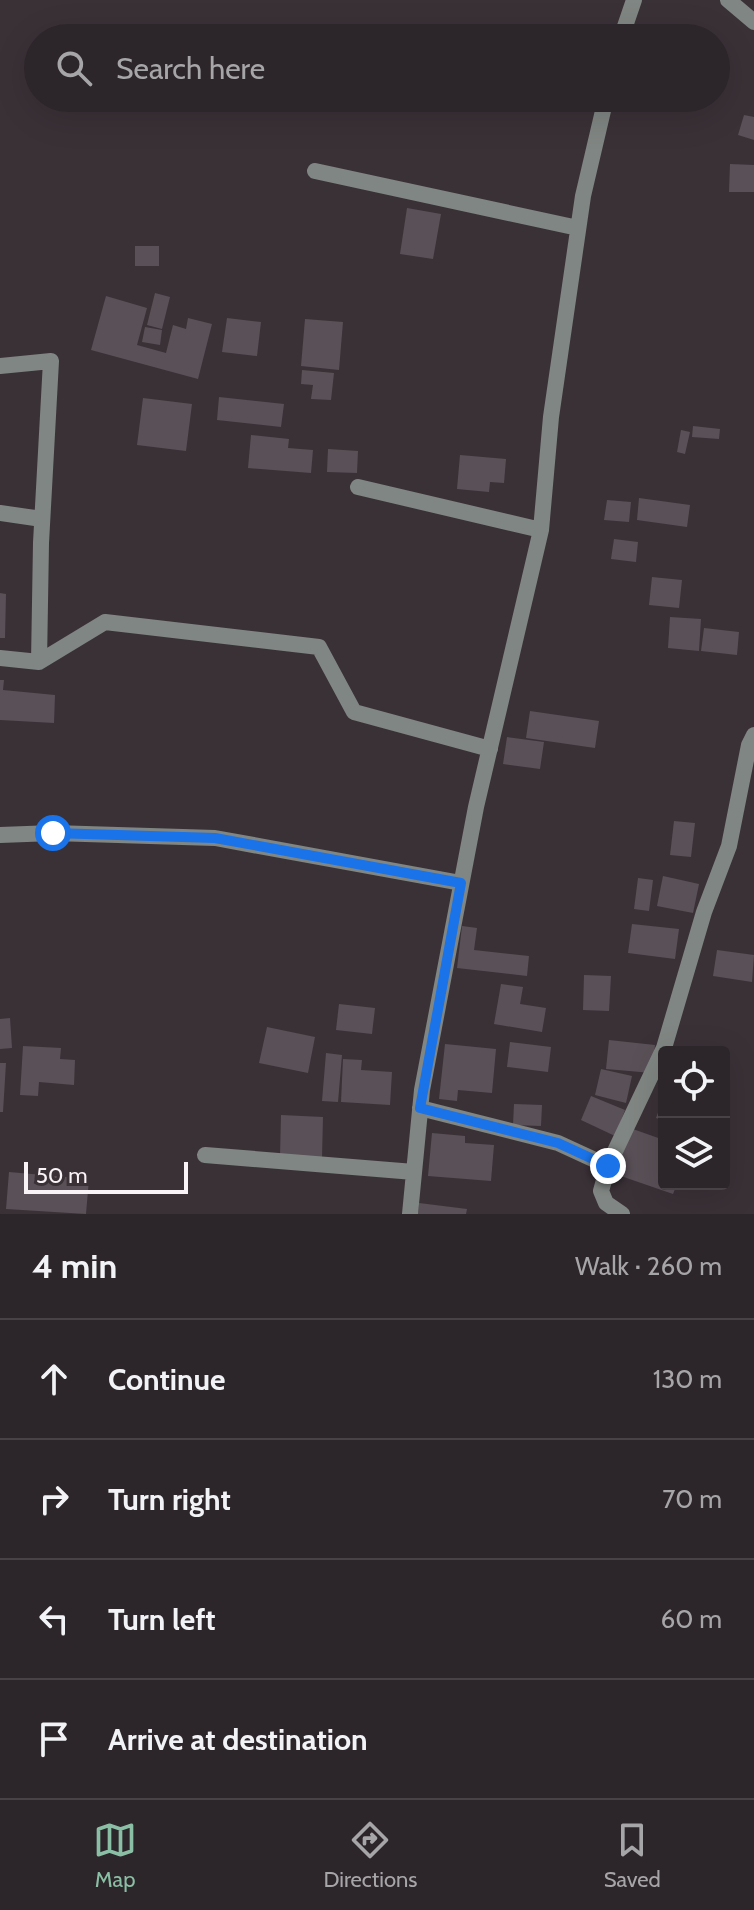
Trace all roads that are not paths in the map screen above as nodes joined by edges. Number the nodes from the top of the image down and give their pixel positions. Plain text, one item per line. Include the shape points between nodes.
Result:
1 (634, 0) edge
2 (728, 0) edge
3 (754, 22) edge
4 (626, 24) edge
5 (603, 112) edge
6 (315, 171) dead end
7 (578, 228) junction
8 (0, 366) edge
9 (358, 487) dead end
10 (0, 513) edge
11 (42, 519) junction
12 (541, 530) junction
13 (0, 658) edge
14 (39, 662) junction
15 (754, 735) edge
16 (490, 749) junction
17 (0, 835) edge
18 (461, 883) junction
19 (420, 1108) junction
20 (205, 1155) dead end
21 (608, 1166) junction
22 (414, 1172) junction
23 (410, 1214) edge
24 (622, 1214) edge

1 - 4 street
2 - 3 street
5 - 7 street
6 - 7 street
7 - 12 street
8 - 11 street via 51,361
9 - 12 street
10 - 11 street
11 - 14 street
12 - 16 street
13 - 14 street
14 - 16 street via 105,622 319,647 354,712
15 - 21 street via 729,846 664,1048
16 - 18 street
17 - 18 street via 215,838
18 - 19 street
19 - 21 street via 558,1143
19 - 22 street
20 - 22 street
21 - 24 street via 601,1191 606,1203
22 - 23 street

